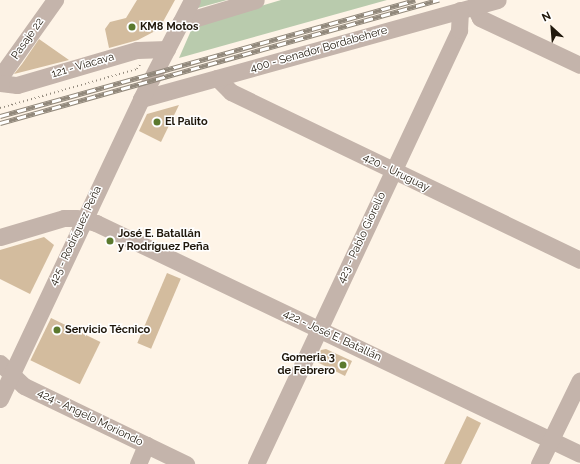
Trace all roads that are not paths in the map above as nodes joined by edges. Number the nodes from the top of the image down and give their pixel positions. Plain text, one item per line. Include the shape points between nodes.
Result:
1 (54, 0) edge
2 (192, 0) edge
3 (256, 0) edge
4 (497, 0) edge
5 (467, 8) junction
6 (180, 22) junction
7 (167, 49) junction
8 (580, 65) edge
9 (0, 76) edge
10 (218, 78) junction
11 (0, 83) edge
12 (141, 99) junction
13 (393, 171) junction
14 (84, 220) junction
15 (0, 237) edge
16 (580, 260) edge
17 (319, 330) junction
18 (6, 369) edge
19 (580, 380) edge
20 (0, 399) edge
21 (551, 440) junction
22 (146, 445) junction
23 (580, 454) edge
24 (138, 464) edge
25 (186, 464) edge
26 (256, 464) edge
27 (539, 464) edge

1 - 9 street, Pasaje 22
2 - 6 street, 425 - Rodríguez Peña
3 - 6 street
4 - 5 street, 400 - Senador Bordabehere
5 - 8 street via 480,18
5 - 10 street, 400 - Senador Bordabehere
5 - 13 street, 423 - Pablo Giorello
6 - 7 street, 425 - Rodríguez Peña
7 - 11 street, 121 - Viacava via 149,48 17,85
7 - 12 street, 425 - Rodríguez Peña
10 - 12 street, 400 - Senador Bordabehere
10 - 13 street, 420 - Uruguay via 231,92
12 - 14 street, 425 - Rodríguez Peña
13 - 16 street, 420 - Uruguay
13 - 17 street, 423 - Pablo Giorello
14 - 15 street via 64,218
14 - 17 street, 422 - José E. Batallán
14 - 18 street, 425 - Rodríguez Peña
17 - 21 street, 422 - José E. Batallán
17 - 26 street, 423 - Pablo Giorello
18 - 20 street, 425 - Rodríguez Peña
18 - 22 street, 424 - Angelo Moriondo via 24,386
19 - 21 street
21 - 23 street, 422 - José E. Batallán
21 - 27 street
22 - 24 street
22 - 25 street, 424 - Angelo Moriondo

